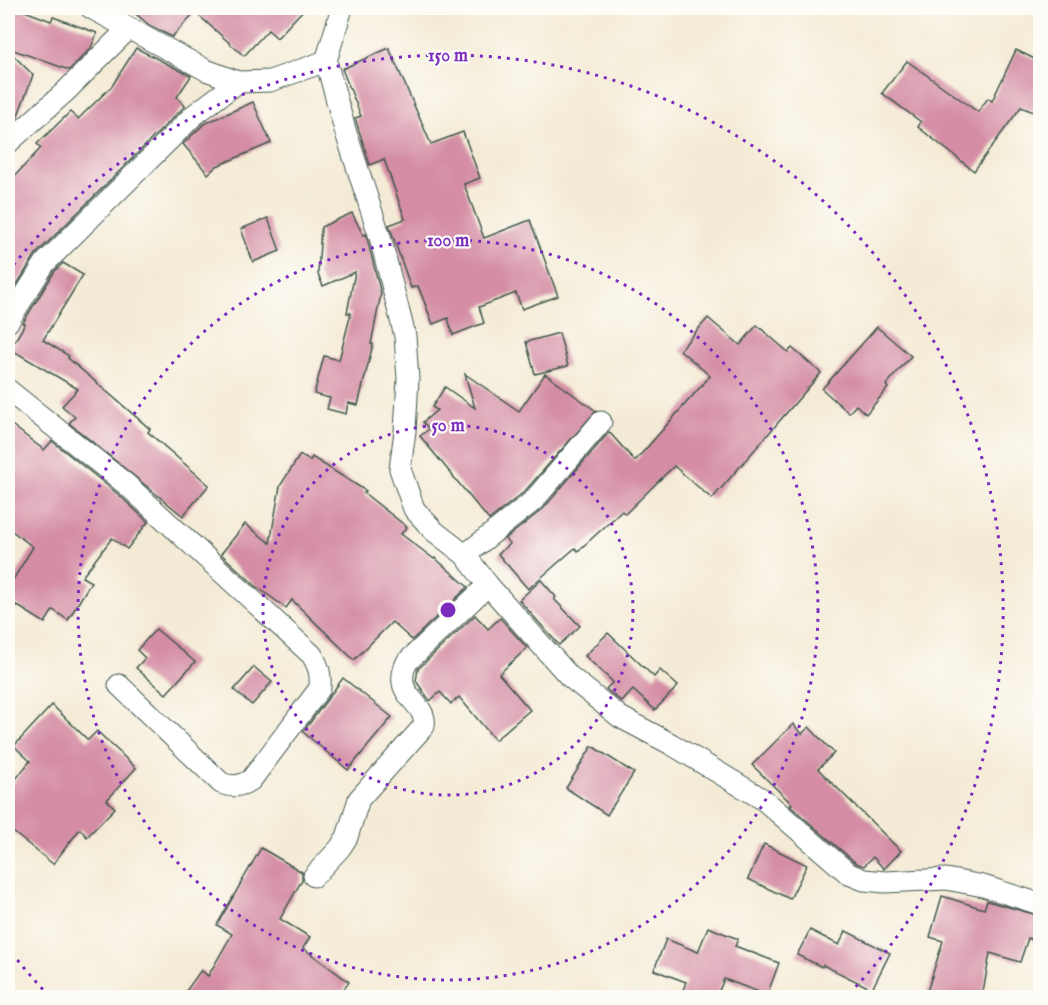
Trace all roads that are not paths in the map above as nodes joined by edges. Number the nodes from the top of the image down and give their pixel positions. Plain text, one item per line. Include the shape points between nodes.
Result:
1 (91, 8) edge
2 (342, 8) edge
3 (128, 29) junction
4 (326, 62) junction
5 (238, 82) junction
6 (10, 136) edge
7 (8, 322) edge
8 (8, 390) edge
9 (601, 423) dead end
10 (465, 555) junction
11 (488, 585) junction
12 (119, 685) dead end
13 (314, 876) dead end
14 (1041, 904) edge

1 - 3 street
2 - 4 street
3 - 5 street via 206,70
3 - 6 street via 64,92
4 - 5 street via 270,81
4 - 10 street via 380,237 405,336 408,379 400,469 414,509
5 - 7 street via 194,115 45,263
8 - 12 street via 135,493 312,655 321,676 320,688 251,780 231,787 221,783
9 - 10 street via 533,501
10 - 11 street
11 - 13 street via 407,662 401,674 402,686 424,719 424,726 359,799 347,837
11 - 14 street via 569,676 595,697 620,717 764,800 849,874 885,882 946,879

